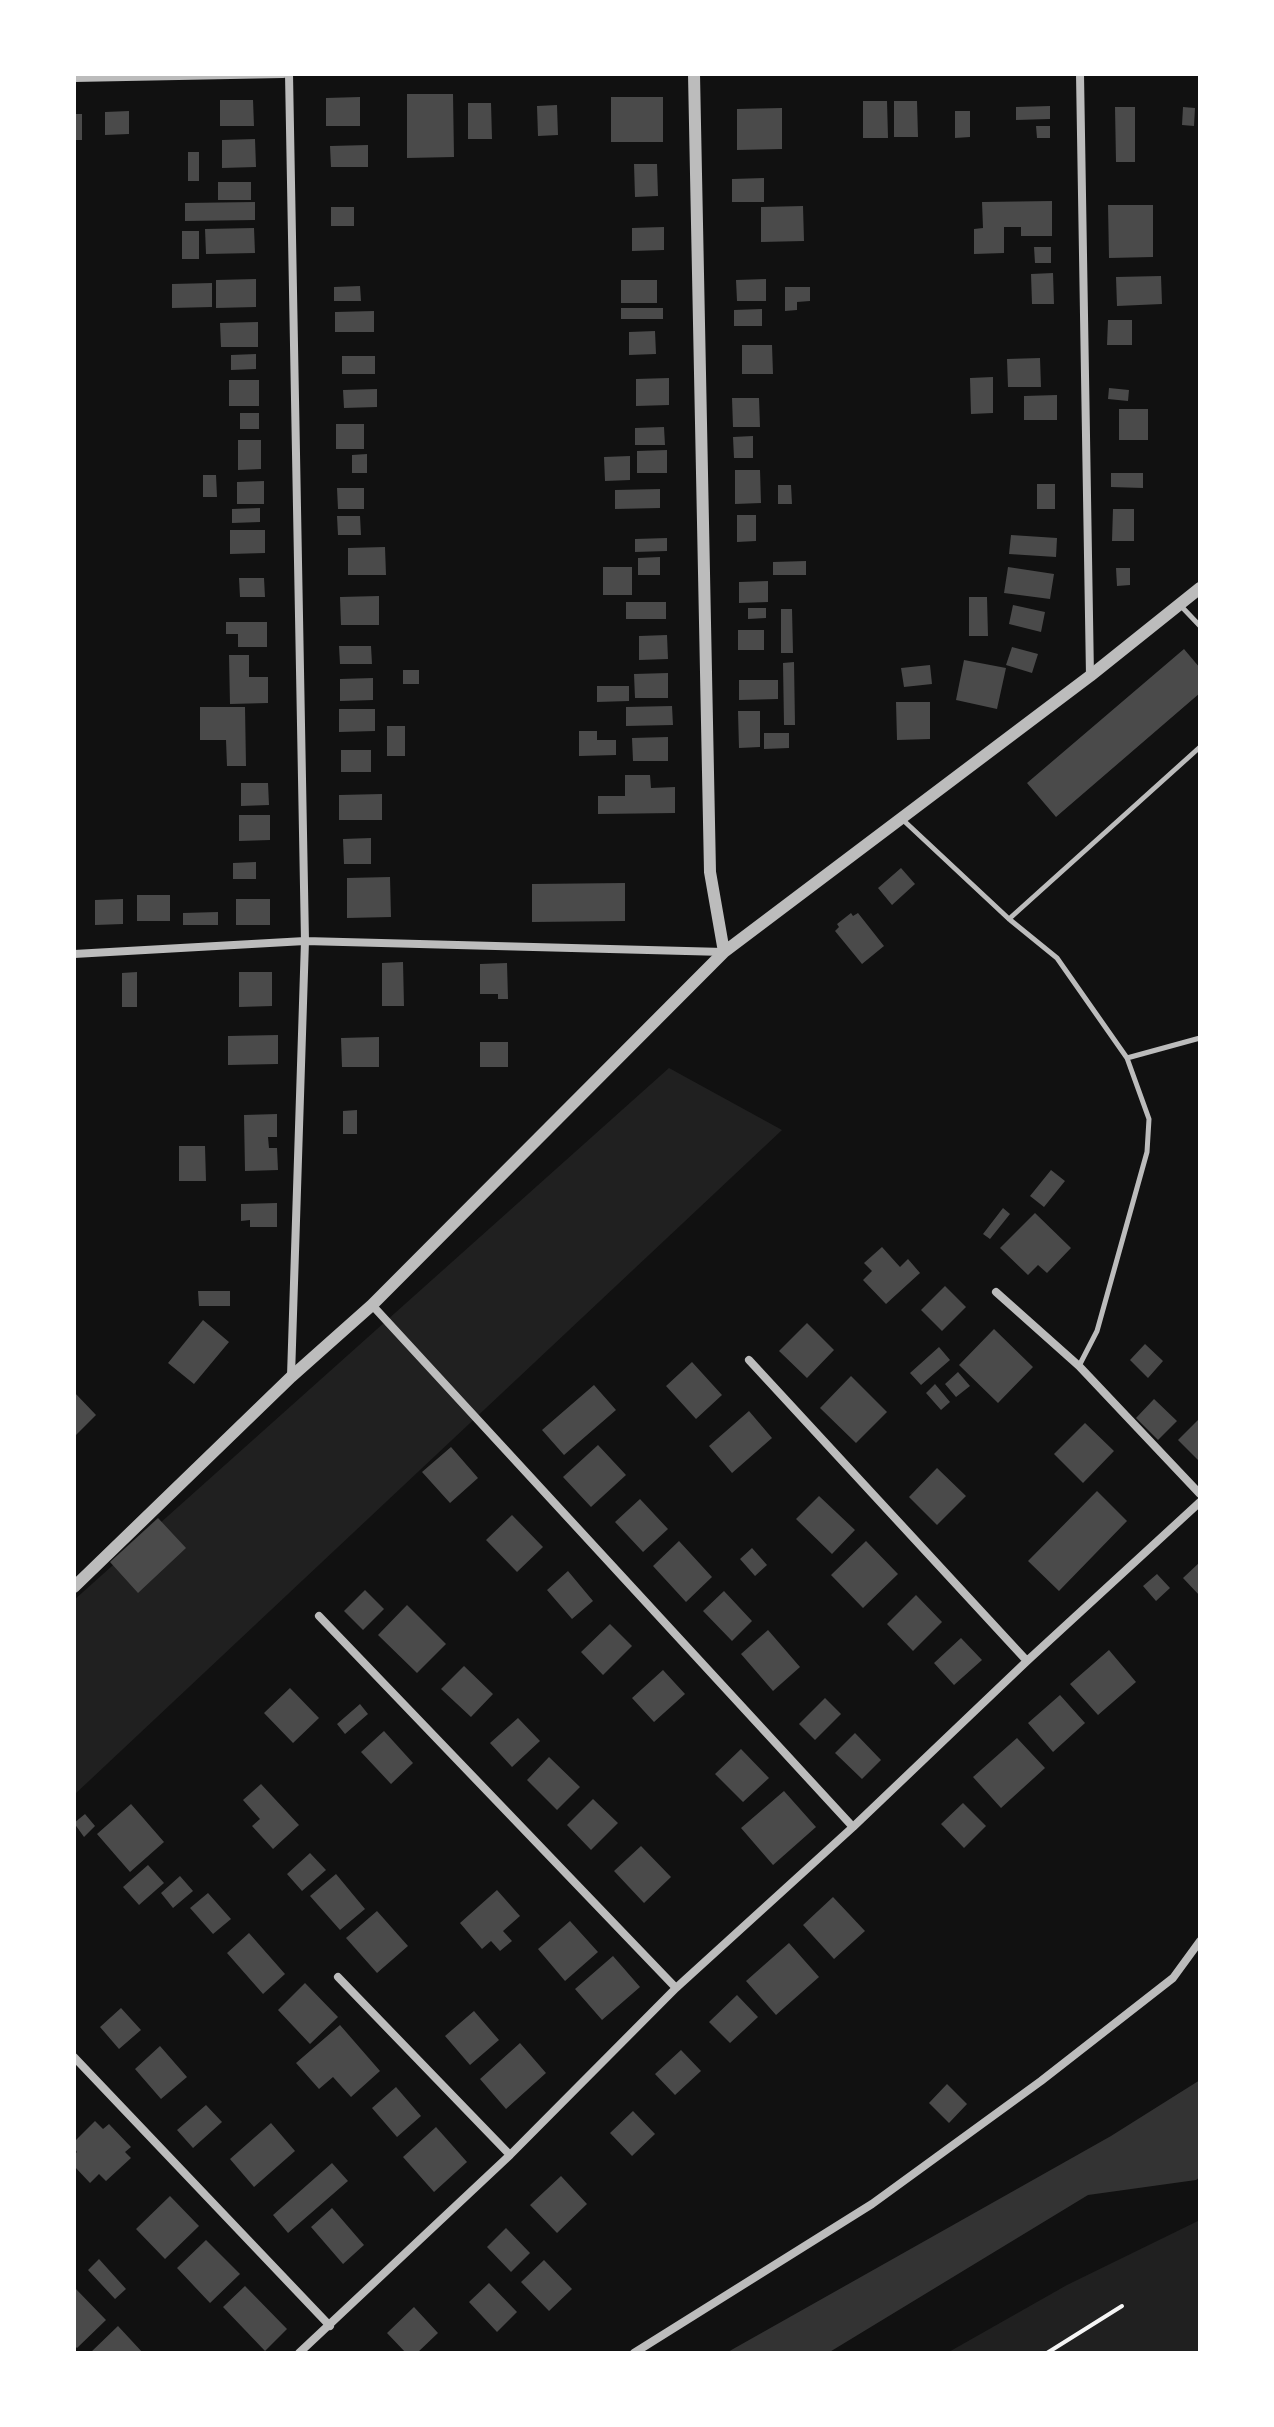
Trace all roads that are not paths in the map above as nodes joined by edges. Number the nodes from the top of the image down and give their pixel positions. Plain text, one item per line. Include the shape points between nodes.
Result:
1 (283, 74) edge
2 (289, 74) edge
3 (694, 74) edge
4 (1080, 74) edge
5 (74, 78) edge
6 (1200, 588) edge
7 (1180, 604) junction
8 (1200, 626) edge
9 (1090, 676) junction
10 (1200, 747) edge
11 (901, 818) junction
12 (1009, 919) junction
13 (305, 941) junction
14 (724, 952) junction
15 (74, 954) edge
16 (1200, 1038) edge
17 (1127, 1058) junction
18 (996, 1292) dead end
19 (372, 1305) junction
20 (749, 1360) dead end
21 (1079, 1366) junction
22 (291, 1377) junction
23 (1200, 1494) edge
24 (1200, 1502) edge
25 (75, 1585) edge
26 (319, 1616) dead end
27 (1027, 1661) junction
28 (853, 1827) junction
29 (1200, 1941) edge
30 (338, 1977) dead end
31 (676, 1988) junction
32 (74, 2057) edge
33 (510, 2155) junction
34 (330, 2326) junction
35 (299, 2353) edge
36 (634, 2353) edge

1 - 5 street
2 - 13 street
3 - 14 street via 710,872
4 - 9 street
6 - 7 street
7 - 8 lane
7 - 9 street
9 - 11 street
10 - 12 lane
11 - 12 lane
11 - 14 street
12 - 17 lane via 1057,958
13 - 14 street
13 - 15 street
13 - 22 street
14 - 19 street
16 - 17 lane
17 - 21 lane via 1149,1119 1147,1152 1097,1331
18 - 21 street
19 - 22 street
19 - 28 street
20 - 27 street
21 - 23 street
22 - 25 street
24 - 27 street
26 - 31 street
27 - 28 street
28 - 31 street
29 - 36 street via 1173,1978 896,2187
30 - 33 street
31 - 33 street
32 - 34 street
33 - 34 street
34 - 35 street

